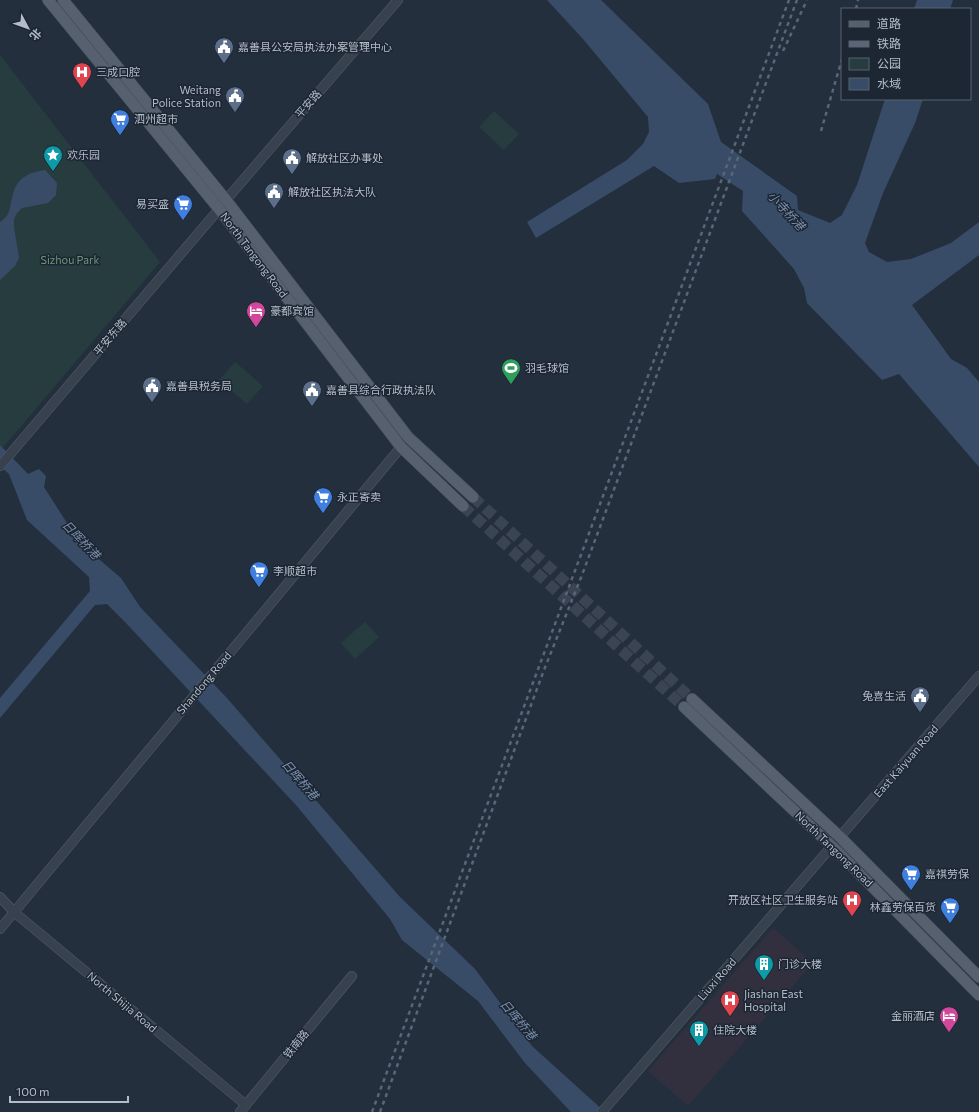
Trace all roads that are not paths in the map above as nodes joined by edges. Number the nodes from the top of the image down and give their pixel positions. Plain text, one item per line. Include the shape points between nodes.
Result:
1 (48, 0) edge
2 (63, 0) edge
3 (398, 0) edge
4 (222, 205) junction
5 (408, 437) junction
6 (401, 447) junction
7 (0, 466) edge
8 (473, 497) tunnel mouth
9 (463, 506) tunnel mouth
10 (979, 676) edge
11 (692, 699) tunnel mouth
12 (684, 707) tunnel mouth
13 (836, 842) junction
14 (0, 897) edge
15 (14, 912) junction
16 (0, 929) edge
17 (352, 976) dead end
18 (979, 977) edge
19 (979, 995) edge
20 (243, 1108) edge
21 (602, 1112) edge

1 - 4 main road, North Tangong Road
2 - 4 main road, North Tangong Road
3 - 4 street, 平安路
4 - 5 main road, North Tangong Road
4 - 6 main road, North Tangong Road
4 - 7 street, 平安东路
5 - 6 street, Shandong Road
5 - 8 main road, North Tangong Road
6 - 9 main road, North Tangong Road
6 - 15 street, Shandong Road
10 - 13 street, East Kaiyuan Road
11 - 13 main road, North Tangong Road
12 - 13 main road, North Tangong Road
13 - 18 main road, North Tangong Road
13 - 19 main road, North Tangong Road
13 - 21 street, Liuxi Road
14 - 15 street, North Shijia Road
15 - 16 street, Shandong Road
15 - 20 street, North Shijia Road
17 - 20 street, 铁南路

